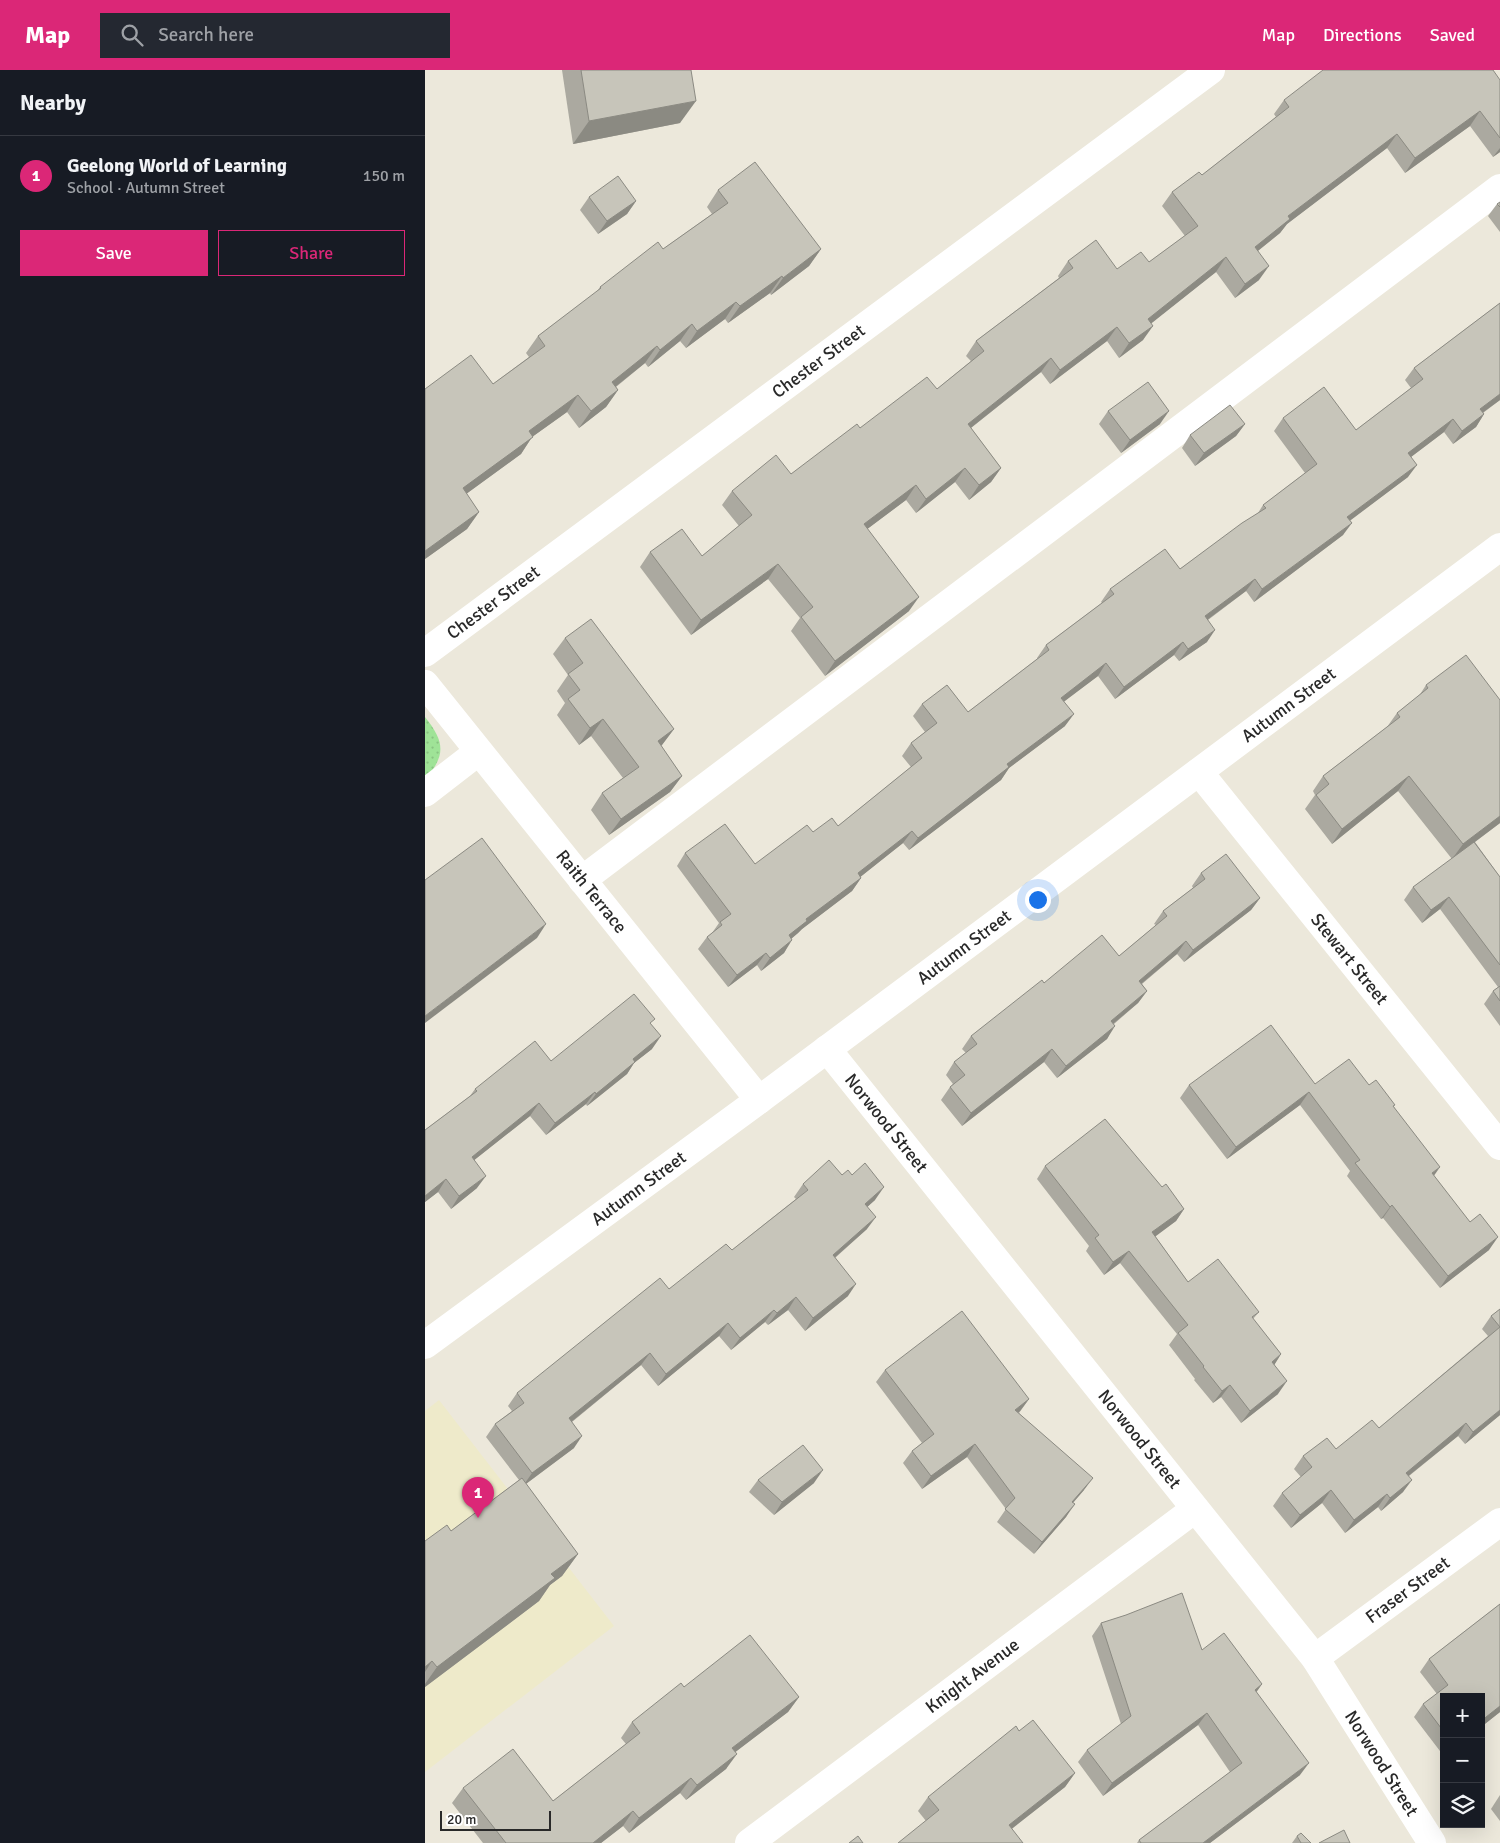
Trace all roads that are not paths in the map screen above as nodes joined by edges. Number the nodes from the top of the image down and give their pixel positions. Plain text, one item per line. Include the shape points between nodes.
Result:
1 (1211, 70) edge
2 (1500, 188) edge
3 (1500, 547) edge
4 (425, 653) edge
5 (425, 684) edge
6 (478, 752) junction
7 (1199, 772) junction
8 (425, 792) edge
9 (582, 880) junction
10 (827, 1049) junction
11 (759, 1100) junction
12 (1500, 1146) edge
13 (425, 1345) edge
14 (1195, 1509) junction
15 (1500, 1522) edge
16 (1315, 1658) junction
17 (749, 1843) edge
18 (1432, 1843) edge

1 - 4 street, Chester Street
2 - 9 street
3 - 7 street, Autumn Street
5 - 6 street, Raith Terrace
6 - 8 street
6 - 9 street, Raith Terrace
7 - 10 street, Autumn Street
7 - 12 street, Stewart Street
9 - 11 street, Raith Terrace
10 - 11 street, Autumn Street
10 - 14 street, Norwood Street
11 - 13 street, Autumn Street
14 - 16 street, Norwood Street
14 - 17 street, Knight Avenue
15 - 16 street, Fraser Street
16 - 18 street, Norwood Street

